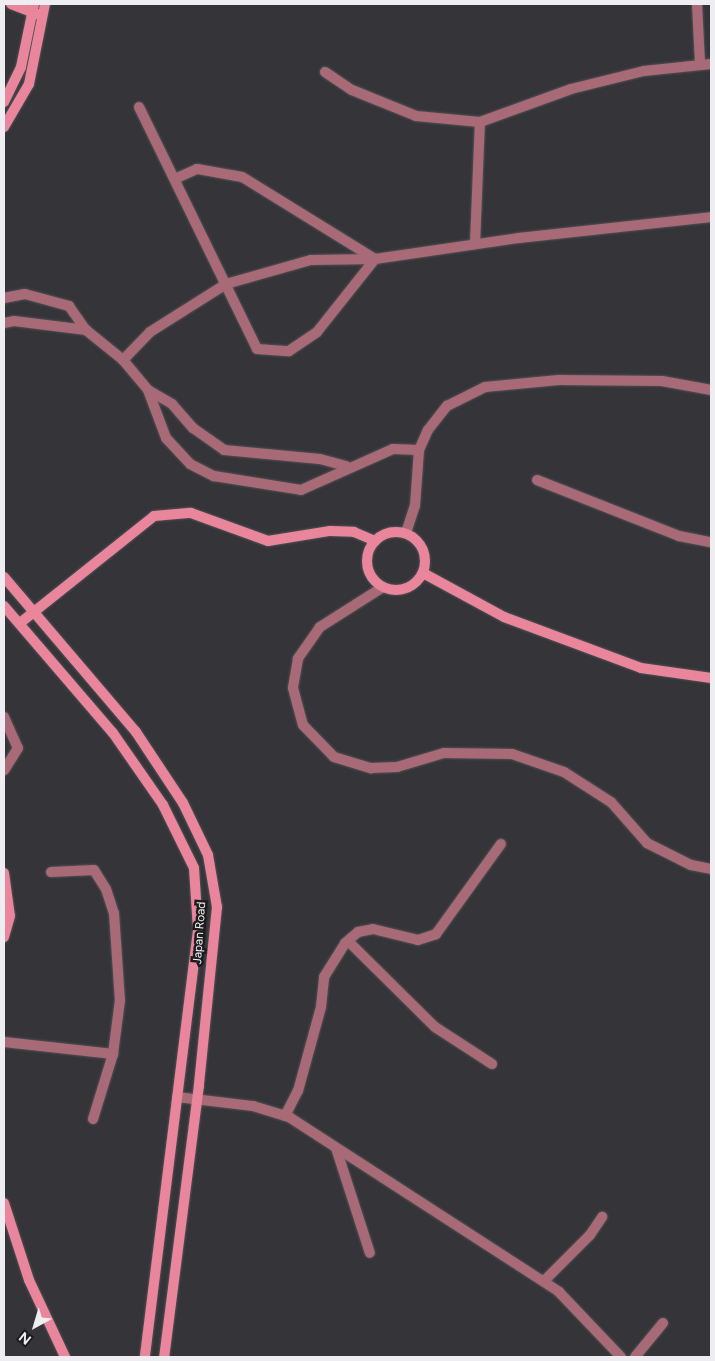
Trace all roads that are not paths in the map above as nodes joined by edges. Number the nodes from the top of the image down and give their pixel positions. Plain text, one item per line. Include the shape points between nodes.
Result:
1 (11, 4) edge
2 (45, 4) edge
3 (697, 4) edge
4 (33, 8) edge
5 (43, 16) junction
6 (700, 64) junction
7 (711, 64) edge
8 (325, 72) dead end
9 (4, 102) edge
10 (140, 107) dead end
11 (480, 122) junction
12 (4, 127) edge
13 (175, 179) junction
14 (711, 217) edge
15 (475, 244) junction
16 (375, 259) junction
17 (226, 284) junction
18 (4, 298) edge
19 (4, 323) edge
20 (86, 330) junction
21 (123, 360) junction
22 (148, 390) junction
23 (711, 390) edge
24 (419, 450) junction
25 (346, 466) junction
26 (537, 480) dead end
27 (406, 533) junction
28 (375, 541) junction
29 (711, 542) edge
30 (423, 573) junction
31 (4, 577) edge
32 (383, 587) junction
33 (4, 606) edge
34 (34, 611) junction
35 (20, 623) junction
36 (711, 678) edge
37 (4, 717) edge
38 (4, 770) edge
39 (501, 844) dead end
40 (711, 869) edge
41 (51, 872) dead end
42 (4, 873) edge
43 (4, 937) edge
44 (348, 941) junction
45 (4, 1042) edge
46 (114, 1054) junction
47 (492, 1064) dead end
48 (177, 1097) junction
49 (197, 1100) junction
50 (285, 1116) junction
51 (93, 1119) dead end
52 (336, 1148) junction
53 (4, 1203) edge
54 (602, 1216) dead end
55 (370, 1253) dead end
56 (544, 1281) junction
57 (663, 1323) dead end
58 (65, 1357) edge
59 (145, 1357) edge
60 (164, 1357) edge
61 (620, 1357) edge
62 (635, 1357) edge

1 - 4 main road
2 - 5 main road
3 - 6 street
4 - 5 main road
4 - 9 main road via 21,66
5 - 12 main road via 29,84
6 - 7 street
6 - 11 street via 644,71 571,89
8 - 11 street via 352,90 416,116
10 - 13 street
11 - 15 street
13 - 16 street via 197,169 242,177
13 - 17 street
14 - 15 street
15 - 16 street
16 - 17 street via 311,260
16 - 17 street via 317,332 289,351 257,349
17 - 21 street via 150,332
18 - 20 street via 24,294 70,306
19 - 20 street via 14,321
20 - 21 street
21 - 22 street
22 - 25 street via 172,404 193,428 224,450 320,459
22 - 25 street via 166,438 190,464 214,476 301,490
23 - 24 street via 652,381 559,380 484,387 447,406
24 - 25 street via 393,449
24 - 27 street via 415,506
26 - 29 street via 678,536
27 - 28 main road via 389,532
27 - 30 main road via 414,538 425,554
28 - 32 main road via 367,566
28 - 34 main road via 354,532 330,531 268,541 191,513 154,516
30 - 32 main road via 410,587 392,590
30 - 36 main road via 504,617 641,668
31 - 34 main road, Japan Road
32 - 40 street via 320,627 298,659 292,688 303,725 334,757 370,768 397,768 444,753 512,754 564,772 611,802 647,843 691,865
33 - 35 main road, Japan Road
34 - 35 main road
34 - 49 main road, Japan Road via 136,732 183,803 208,856 217,907
35 - 48 main road, Japan Road via 113,733 164,805 194,868 198,930
37 - 38 street via 18,748
39 - 44 street via 436,934 418,940 373,929 358,932
41 - 46 street via 94,870 106,889 114,913 120,1000
42 - 43 main road via 10,916
44 - 47 street via 435,1027
44 - 50 street via 324,977 321,1007 298,1091
45 - 46 street
46 - 51 street
48 - 49 street
48 - 59 main road, Japan Road
49 - 50 street via 253,1106
49 - 60 main road, Japan Road
50 - 52 street
52 - 55 street
52 - 56 street
53 - 58 main road via 30,1280
54 - 56 street via 590,1235
56 - 61 street
57 - 62 street

